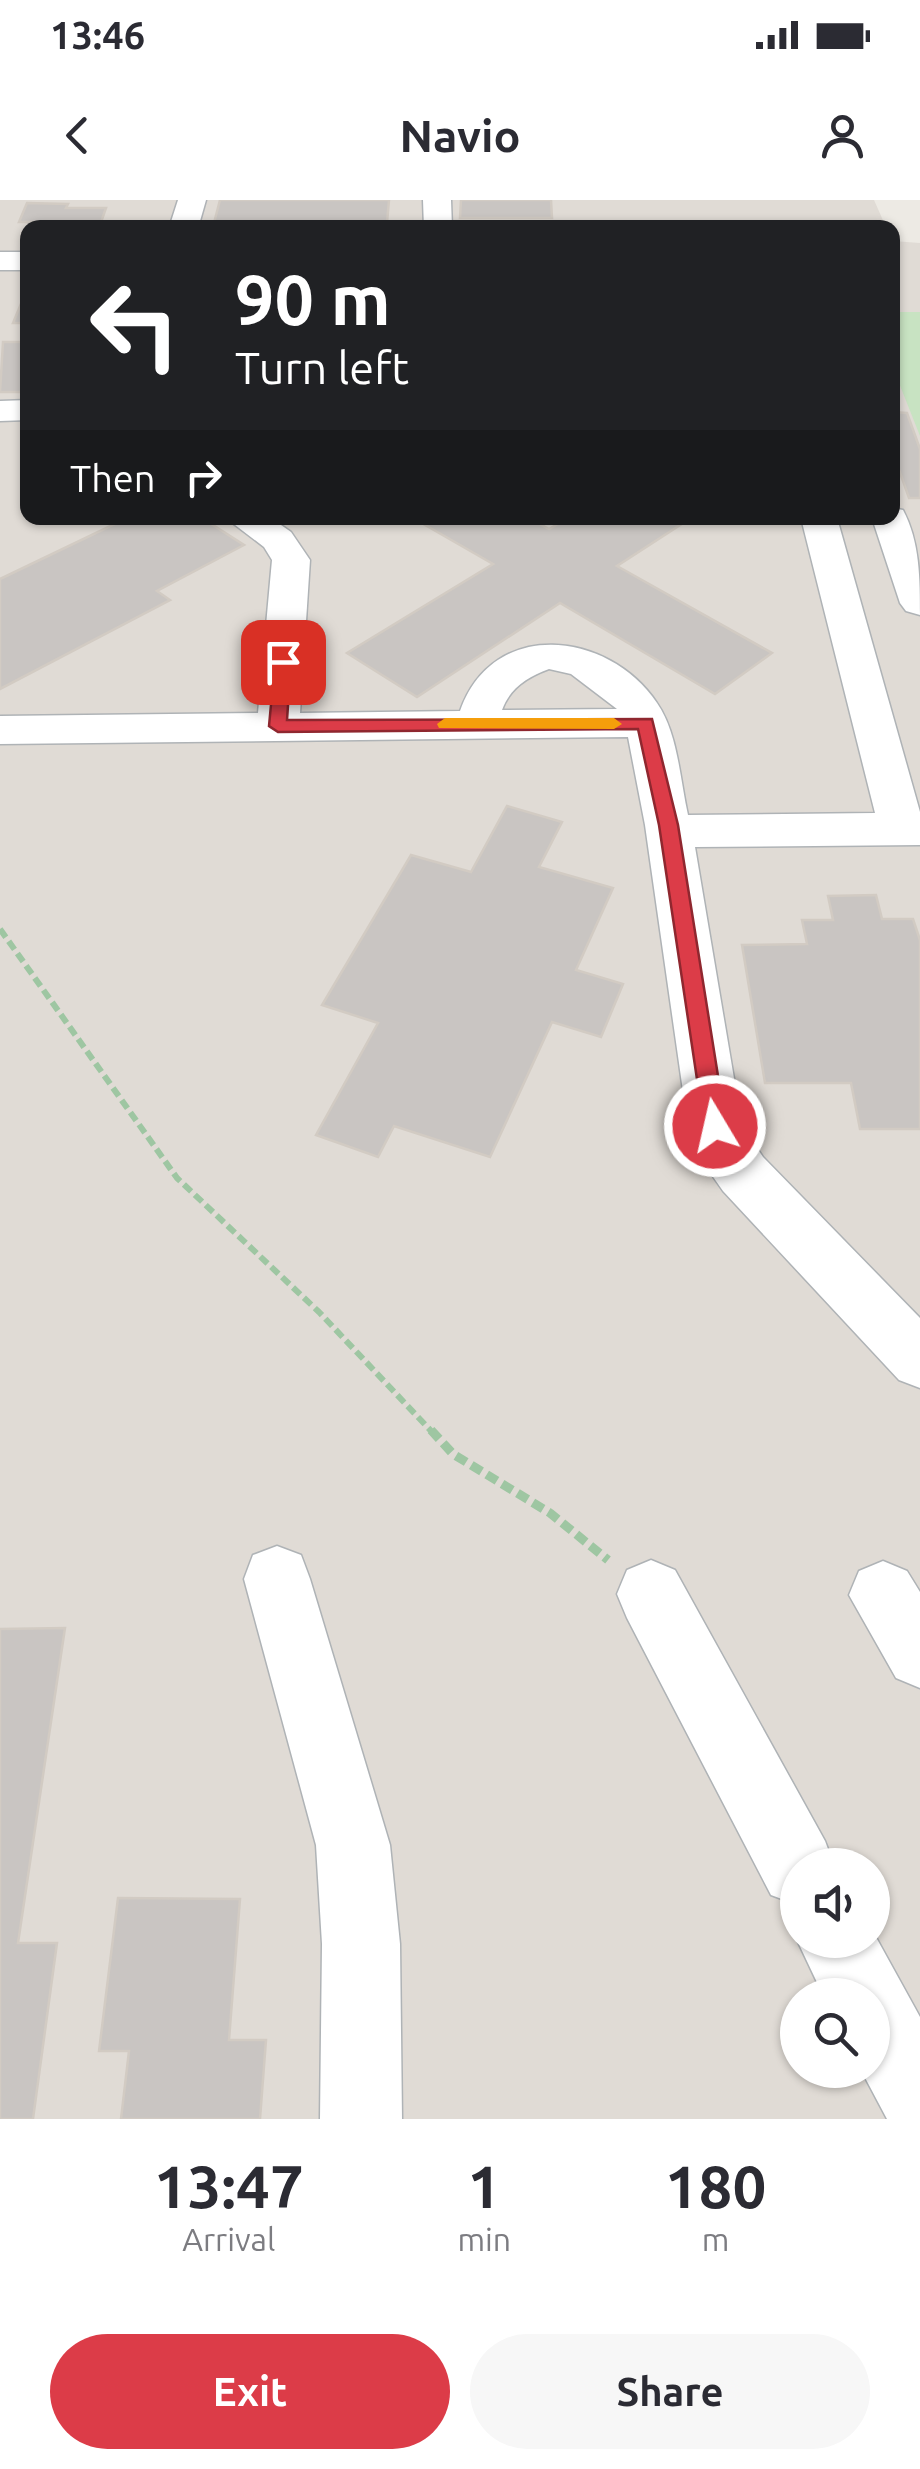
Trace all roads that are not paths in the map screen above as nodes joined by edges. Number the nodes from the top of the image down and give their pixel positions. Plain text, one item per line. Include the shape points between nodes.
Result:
1 (257, 525) edge
2 (821, 525) edge
3 (892, 525) edge
4 (920, 602) edge
5 (480, 724) junction
6 (646, 724) junction
7 (278, 726) junction
8 (0, 730) edge
9 (911, 829) edge
10 (669, 832) junction
11 (920, 1360) edge
12 (276, 1579) dead end
13 (652, 1594) road end
14 (884, 1595) dead end
15 (920, 1654) edge
16 (787, 1848) edge
17 (890, 2042) edge
18 (920, 2098) edge
19 (361, 2119) edge

1 - 7 lane via 286,547 291,560
2 - 9 lane
3 - 4 lane
5 - 6 lane
5 - 6 lane via 481,703 499,681 520,666 563,656 624,690
5 - 7 lane
6 - 10 lane
7 - 8 lane
9 - 10 lane
10 - 11 lane via 715,1126 728,1155
12 - 19 lane via 353,1845 362,1944
13 - 16 lane
14 - 15 lane
17 - 18 lane

